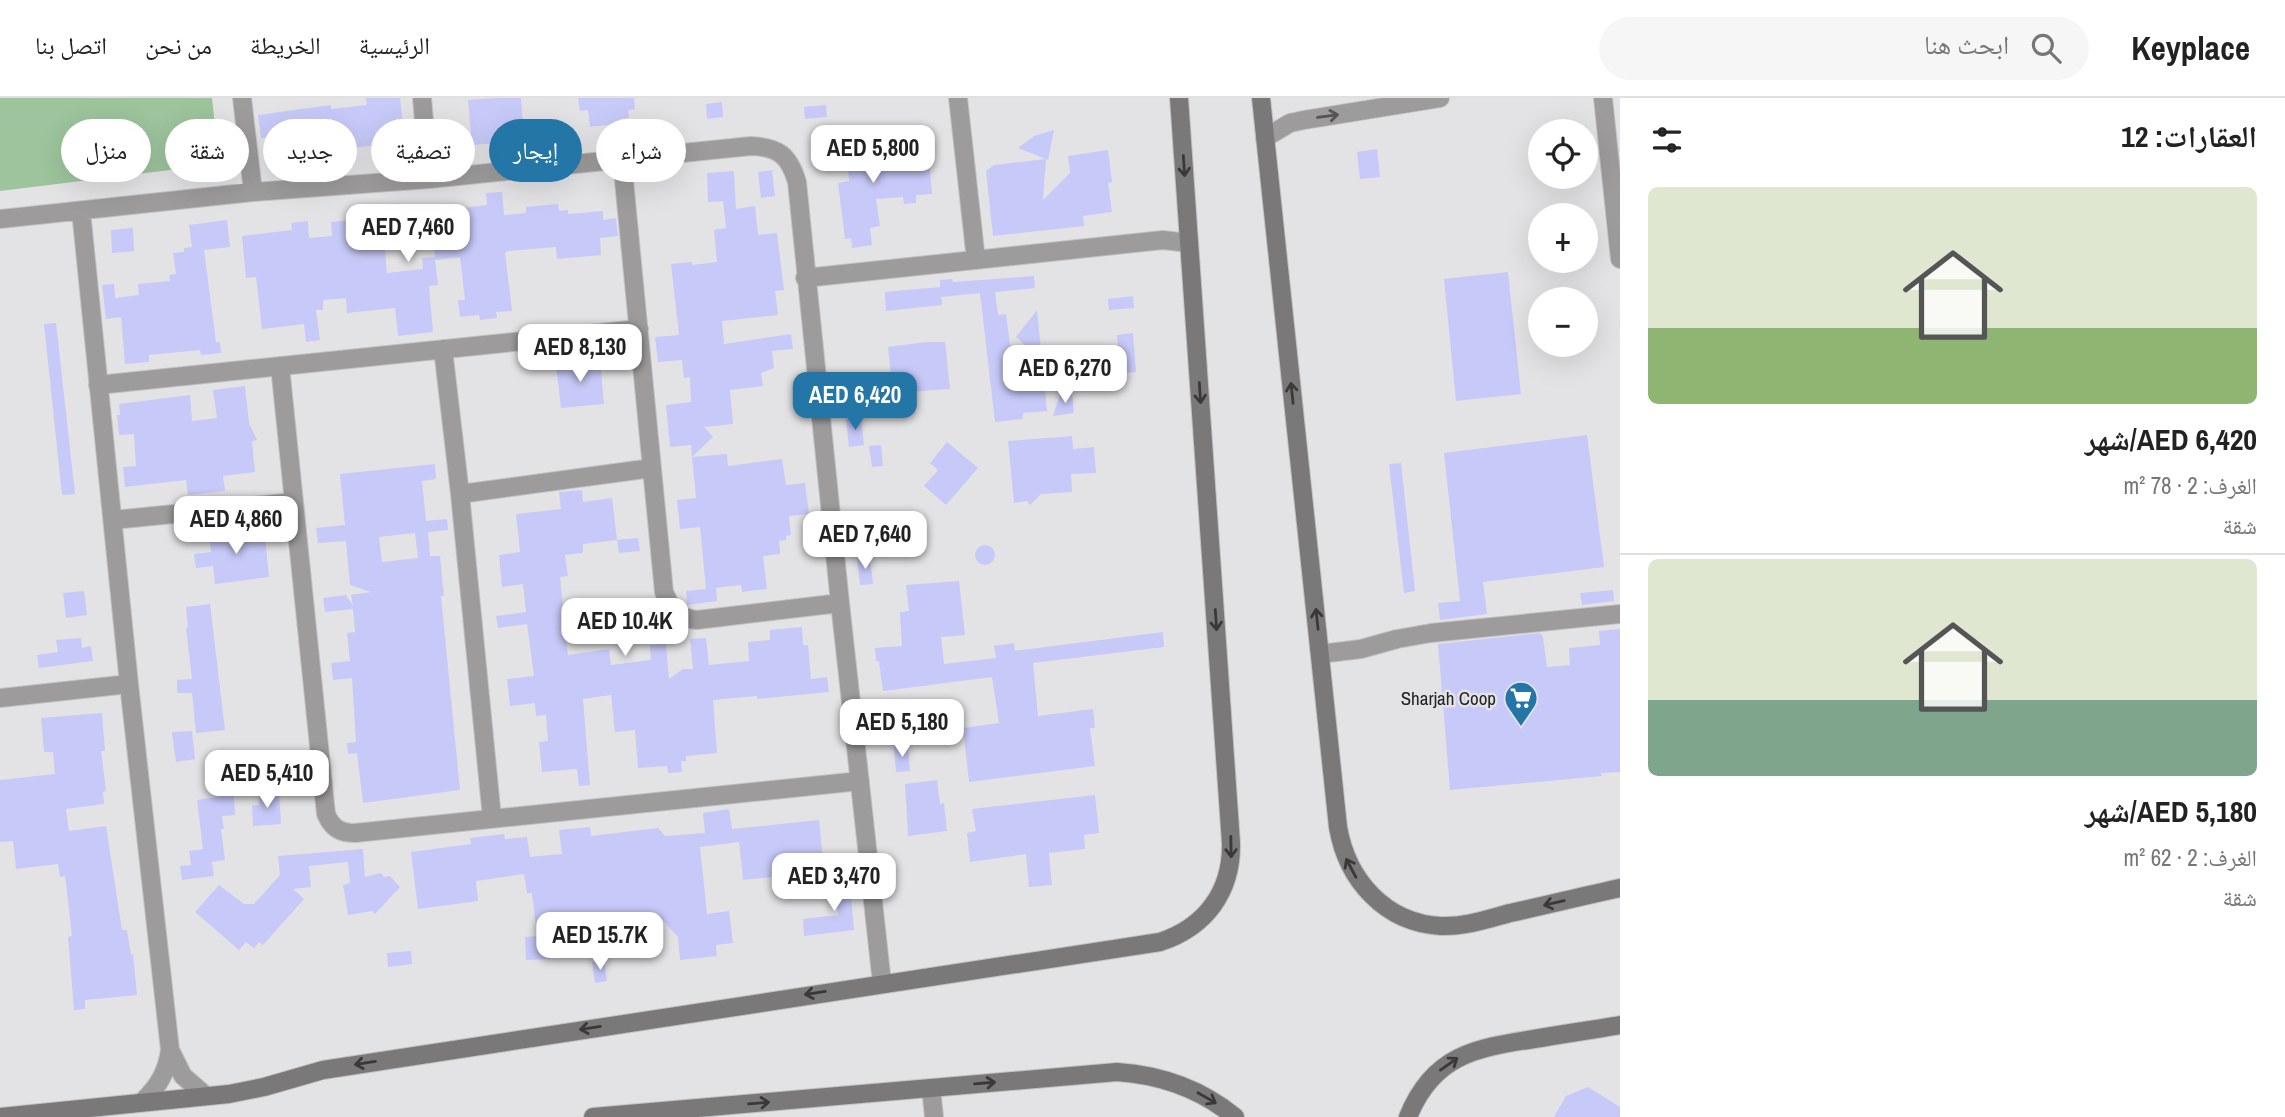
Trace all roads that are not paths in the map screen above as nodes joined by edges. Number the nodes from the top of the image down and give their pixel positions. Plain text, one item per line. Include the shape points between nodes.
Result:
1 (242, 98) edge
2 (422, 98) edge
3 (958, 98) edge
4 (1179, 98) edge
5 (1261, 98) edge
6 (1440, 98) edge
7 (1603, 98) edge
8 (424, 119) edge
9 (1265, 138) junction
10 (686, 153) edge
11 (596, 163) edge
12 (475, 174) edge
13 (388, 182) edge
14 (624, 182) edge
15 (253, 192) junction
16 (81, 211) junction
17 (0, 219) edge
18 (1189, 237) junction
19 (1620, 259) edge
20 (976, 260) junction
21 (805, 278) junction
22 (639, 329) junction
23 (443, 349) junction
24 (280, 366) junction
25 (98, 385) junction
26 (652, 468) junction
27 (460, 494) junction
28 (294, 502) junction
29 (113, 520) junction
30 (839, 603) junction
31 (1620, 614) edge
32 (1320, 654) junction
33 (129, 684) junction
34 (0, 698) edge
35 (860, 781) junction
36 (492, 818) junction
37 (1620, 888) edge
38 (882, 983) junction
39 (1620, 1025) edge
40 (170, 1050) junction
41 (931, 1088) junction
42 (205, 1095) junction
43 (143, 1101) junction
44 (0, 1117) edge
45 (593, 1117) edge
46 (934, 1117) edge
47 (1236, 1117) edge
48 (1408, 1117) edge

1 - 15 street
2 - 8 street
3 - 20 street
4 -> 18 main road
5 - 9 main road
9 -> 6 street via 1297,121
7 - 19 street
32 -> 9 main road
10 - 21 street via 751,146 782,154 797,181
11 - 12 street
13 - 15 street
14 - 22 street
15 - 16 street
16 - 17 street
16 - 25 street
18 - 20 street
18 -> 38 main road via 1231,843 1230,869 1221,894 1195,924 1160,942
20 - 21 street
21 - 30 street
22 - 23 street
22 - 26 street
23 - 24 street
23 - 27 street
24 - 25 street
24 - 28 street
25 - 29 street
26 - 27 street
26 - 30 street via 664,592 675,613 697,621
27 - 36 street
28 - 29 street
28 - 36 street via 330,823 337,830 355,833
29 - 33 street
30 - 35 street
31 - 32 street via 1396,639
37 -> 32 main road via 1455,925 1413,921 1377,901 1350,868 1340,841
33 - 34 street
33 - 40 street
35 - 36 street
35 - 38 street
38 -> 42 main road via 323,1070 252,1090
48 -> 39 main road via 1433,1077 1469,1052 1497,1043
40 - 42 street via 183,1076
40 - 43 street via 162,1078
45 -> 41 main road
41 - 46 street
41 -> 47 main road via 1136,1073 1192,1089
42 - 43 main road
43 - 44 main road

